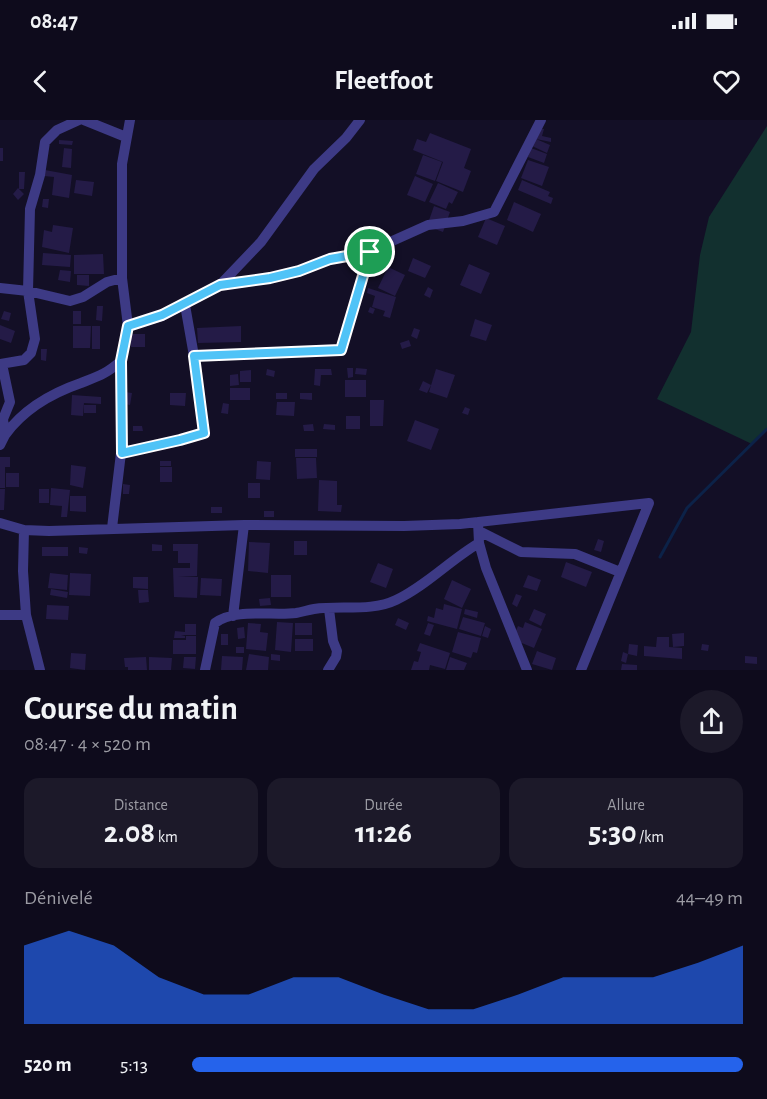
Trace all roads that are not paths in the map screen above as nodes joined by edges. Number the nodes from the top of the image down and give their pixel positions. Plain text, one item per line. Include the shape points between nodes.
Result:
1 (79, 120) edge
2 (84, 120) edge
3 (130, 120) edge
4 (360, 120) edge
5 (542, 120) edge
6 (126, 137) junction
7 (370, 252) junction
8 (122, 278) junction
9 (220, 285) junction
10 (0, 288) edge
11 (28, 291) junction
12 (185, 305) junction
13 (128, 326) junction
14 (194, 356) junction
15 (121, 361) junction
16 (1, 364) edge
17 (3, 440) edge
18 (122, 453) junction
19 (0, 523) edge
20 (244, 525) junction
21 (478, 527) junction
22 (112, 528) junction
23 (24, 530) junction
24 (479, 543) junction
25 (620, 572) junction
26 (329, 609) junction
27 (0, 615) edge
28 (26, 615) junction
29 (233, 616) junction
30 (40, 670) edge
31 (205, 670) edge
32 (328, 670) edge
33 (527, 670) edge
34 (581, 670) edge

1 - 11 street via 57,130 45,142 30,209
2 - 6 street
3 - 6 street
4 - 9 street via 314,169 261,242
5 - 7 street via 494,212 428,225
6 - 8 street
7 - 9 street via 330,259 270,278
7 - 14 street via 341,350
8 - 11 street via 76,300
8 - 13 street
9 - 12 street
10 - 11 street
11 - 16 street via 35,339 32,353 24,360
12 - 13 street
12 - 14 street
13 - 15 street
14 - 18 street via 204,433
15 - 17 street via 106,374 59,392 24,413
15 - 18 street
16 - 17 street via 10,402 3,419
18 - 22 street
19 - 23 street
20 - 21 street
20 - 22 street
20 - 29 street
21 - 24 street
21 - 25 street via 521,552 575,554
21 - 25 street via 649,503
22 - 23 street
23 - 28 street
24 - 26 street via 395,601
24 - 33 street
25 - 34 street
26 - 29 street
26 - 32 street via 337,651
27 - 28 street
28 - 30 street
29 - 31 street via 215,623

